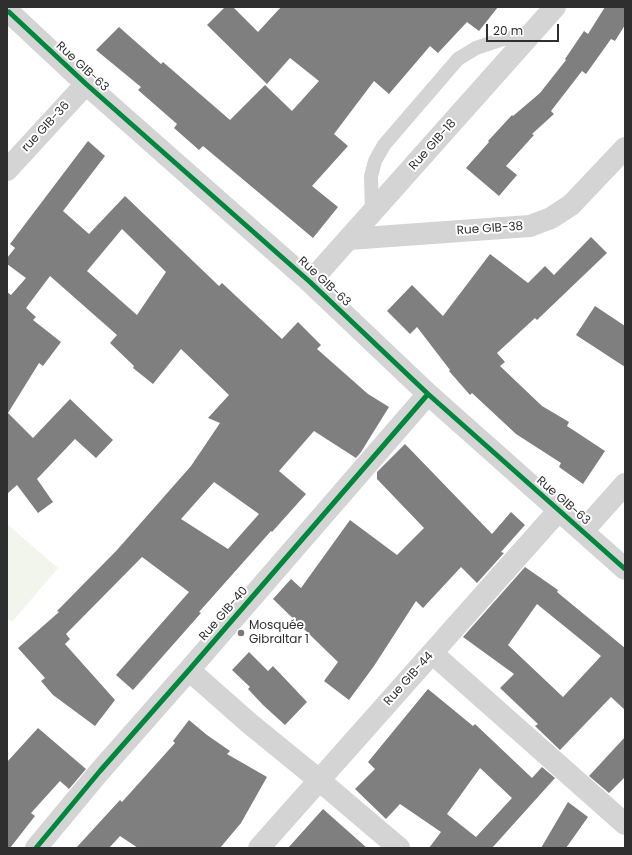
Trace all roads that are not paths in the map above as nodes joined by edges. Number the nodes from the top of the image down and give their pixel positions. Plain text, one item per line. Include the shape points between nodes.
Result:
1 (555, 7) edge
2 (13, 11) edge
3 (531, 34) junction
4 (86, 84) junction
5 (625, 148) edge
6 (7, 170) edge
7 (372, 213) junction
8 (349, 239) junction
9 (310, 282) junction
10 (428, 394) junction
11 (625, 484) edge
12 (558, 510) junction
13 (583, 531) junction
14 (625, 569) edge
15 (432, 653) junction
16 (189, 670) junction
17 (319, 780) junction
18 (625, 824) edge
19 (36, 848) edge
20 (259, 848) edge
21 (399, 848) edge

1 - 3 street, Rue GIB-18
2 - 4 street, Rue GIB-63
3 - 7 street, Rue GIB-18
3 - 7 lane via 476,48 458,59 384,145 371,176
4 - 6 street, rue GIB-36
4 - 9 street, Rue GIB-63
5 - 8 street, Rue GIB-38 via 571,205 551,218 530,226
7 - 8 street, Rue GIB-18
8 - 9 street, Rue GIB-18
9 - 10 street, Rue GIB-63
10 - 12 street, Rue GIB-63
10 - 16 street, Rue GIB-40
11 - 13 street
12 - 13 street, Rue GIB-63
12 - 15 street, Rue GIB-44
13 - 14 street, Rue GIB-63
15 - 17 street, Rue GIB-44
15 - 18 street
16 - 17 street
16 - 19 street, Rue GIB-40
17 - 20 street, Rue GIB-44
17 - 21 street

